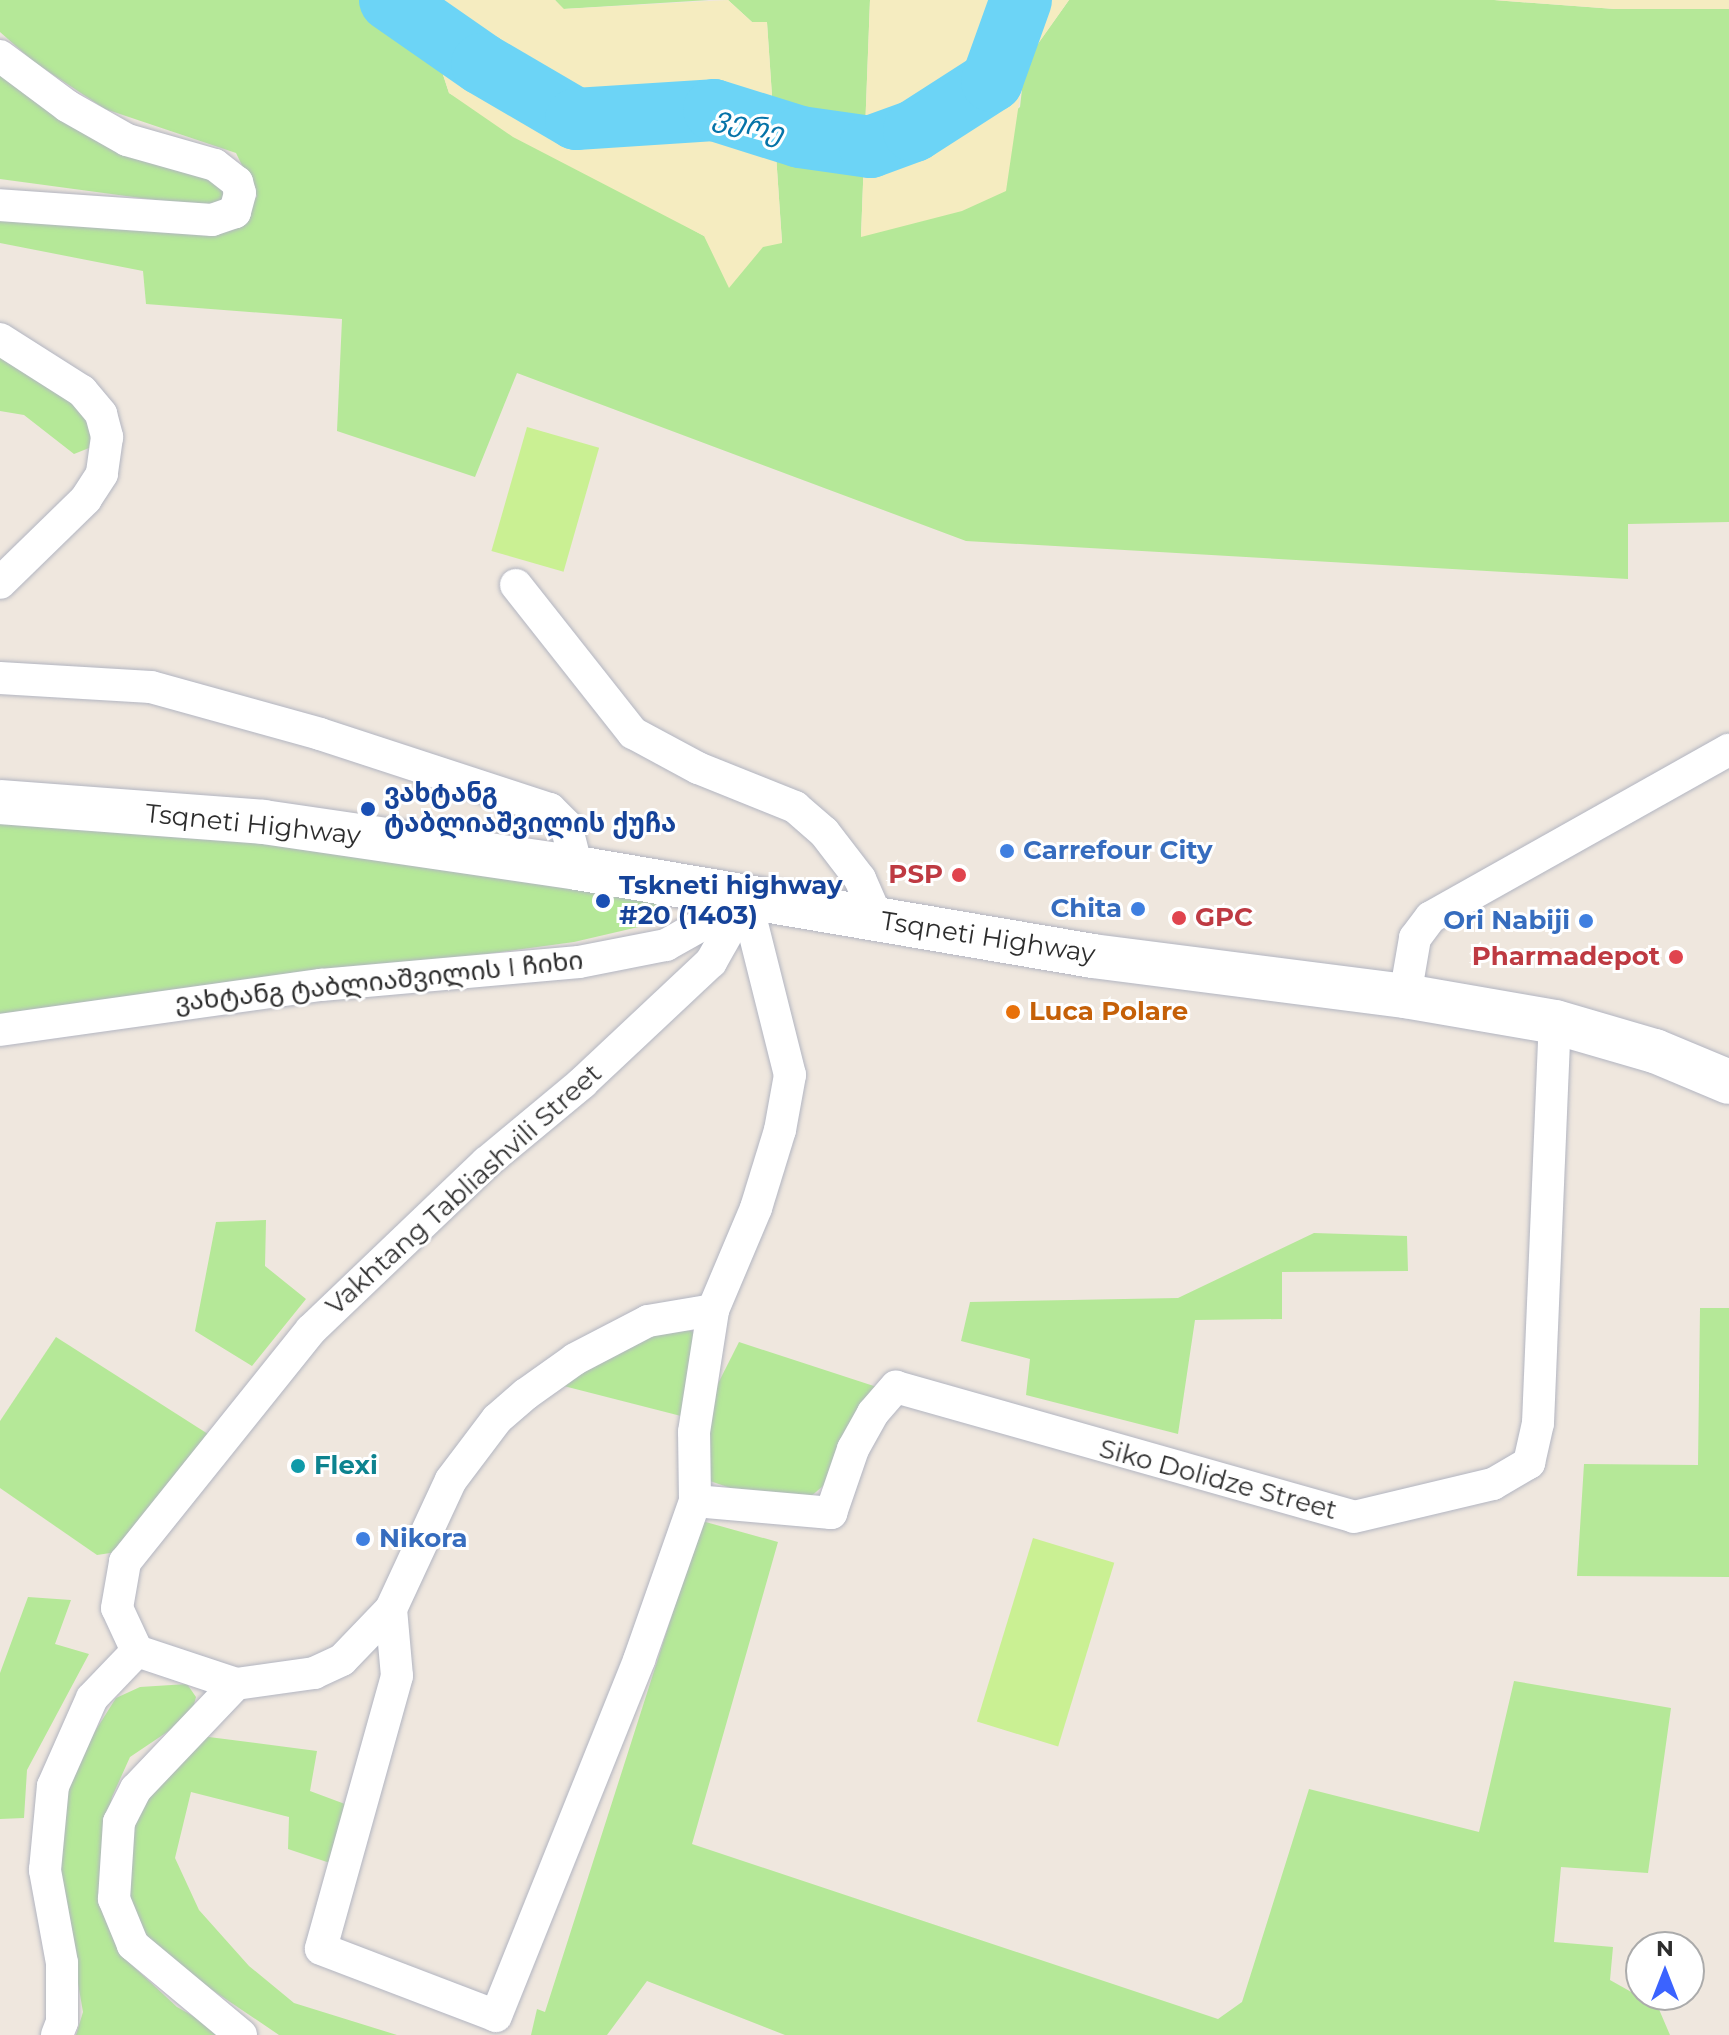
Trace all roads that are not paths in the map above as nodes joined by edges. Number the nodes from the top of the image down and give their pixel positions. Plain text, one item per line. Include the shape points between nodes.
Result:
1 (0, 56) edge
2 (0, 205) edge
3 (0, 339) edge
4 (0, 583) edge
5 (516, 585) dead end
6 (0, 678) edge
7 (1729, 750) edge
8 (0, 802) edge
9 (577, 868) junction
10 (746, 900) junction
11 (878, 920) junction
12 (1405, 996) junction
13 (1555, 1022) junction
14 (0, 1030) edge
15 (1729, 1082) edge
16 (713, 1310) junction
17 (695, 1501) junction
18 (391, 1609) junction
19 (137, 1651) junction
20 (236, 1684) junction
21 (57, 2035) edge
22 (241, 2035) edge

1 - 2 street via 67,106 127,140 215,165 237,182 240,193 235,212 212,220
3 - 4 street via 82,391 101,414 107,437 102,474 86,499
5 - 11 street via 633,733 698,768 795,807 824,832 860,879
6 - 9 street via 151,687 320,734 550,809 566,825
7 - 12 street via 1431,917 1415,938
8 - 9 main road, Tsqneti Highway via 263,822
9 - 10 main road, Tsqneti Highway
10 - 11 main road, Tsqneti Highway
10 - 14 street, ვახტანგ ტაბლიაშვილის I ჩიხი via 666,945 579,962 321,985
10 - 16 street via 790,1075 756,1208
10 - 19 street, Vakhtang Tabliashvili Street via 711,962 582,1083 487,1162 311,1330 125,1562 117,1608
11 - 12 main road, Tsqneti Highway via 1093,956
12 - 13 main road, Tsqneti Highway
13 - 15 main road, Tsqneti Highway via 1655,1051
13 - 17 street, Siko Dolidze Street via 1538,1423 1529,1463 1493,1484 1354,1517 896,1387 873,1413 853,1449 831,1513
16 - 17 street via 694,1432
16 - 18 street via 648,1321 617,1336 575,1359 497,1419 451,1480
17 - 18 street via 639,1660 496,2016 321,1949 397,1676
18 - 20 street via 342,1660 314,1673
19 - 20 street
19 - 21 street via 92,1698 53,1786 45,1870 62,1963 62,2022
20 - 22 street via 136,1789 119,1822 114,1899 133,1945

